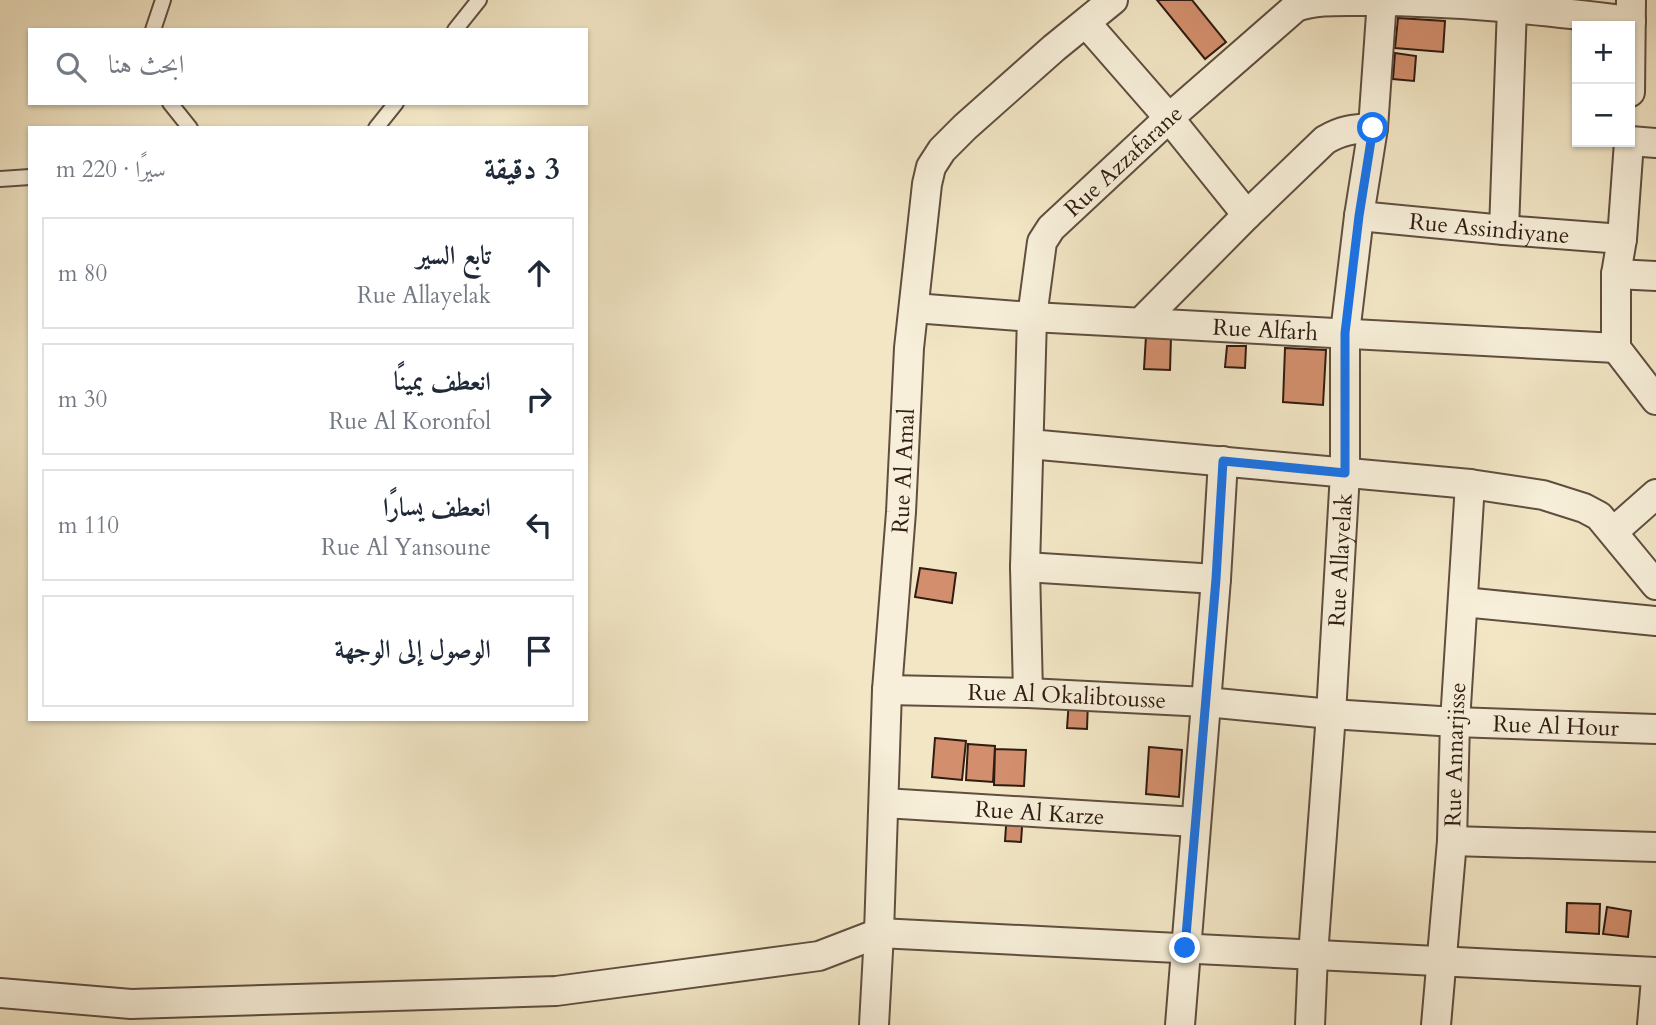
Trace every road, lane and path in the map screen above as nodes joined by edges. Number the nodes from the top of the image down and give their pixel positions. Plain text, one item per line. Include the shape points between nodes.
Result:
1 (163, 0) edge
2 (479, 0) edge
3 (1113, 0) edge
4 (1382, 0) edge
5 (1512, 7) junction
6 (1631, 10) edge
7 (1086, 23) junction
8 (154, 28) edge
9 (457, 28) edge
10 (1630, 84) edge
11 (172, 105) edge
12 (394, 105) edge
13 (1169, 118) junction
14 (188, 126) edge
15 (378, 126) edge
16 (1373, 128) junction
17 (1635, 141) edge
18 (1656, 143) edge
19 (1629, 147) edge
20 (28, 177) edge
21 (0, 179) edge
22 (1247, 215) junction
23 (1359, 216) junction
24 (1504, 230) junction
25 (1622, 239) junction
26 (1616, 274) junction
27 (1656, 276) edge
28 (914, 308) junction
29 (1031, 317) junction
30 (1141, 322) junction
31 (1345, 333) junction
32 (1616, 348) junction
33 (1656, 400) edge
34 (1029, 444) junction
35 (1223, 461) junction
36 (1345, 473) junction
37 (1471, 484) junction
38 (1656, 494) edge
39 (1613, 532) junction
40 (1025, 567) junction
41 (1216, 579) junction
42 (1656, 585) edge
43 (1463, 602) junction
44 (1656, 621) edge
45 (887, 690) junction
46 (1028, 693) junction
47 (1206, 702) junction
48 (1331, 714) junction
49 (1455, 722) junction
50 (1656, 729) edge
51 (884, 803) junction
52 (1196, 822) junction
53 (1452, 841) junction
54 (1656, 846) edge
55 (879, 933) junction
56 (1185, 948) junction
57 (1313, 955) junction
58 (1441, 961) junction
59 (1656, 972) edge
60 (1656, 979) edge
61 (0, 993) edge
62 (874, 1025) edge
63 (1180, 1025) edge
64 (1310, 1025) edge
65 (1436, 1025) edge
66 (1652, 1025) edge

1 - 8 lane
2 - 9 lane
3 - 7 street, Rue Al Amal
4 - 5 street, Rue Azzafarane
4 - 13 street, Rue Azzafarane via 1308,2 1296,7
4 - 16 street, Rue Allayelak
5 - 6 street, Rue Azzafarane
5 - 24 street
6 - 10 street
7 - 13 street
7 - 28 street, Rue Al Amal via 965,127 931,167
11 - 14 lane
12 - 15 lane
13 - 22 street
13 - 29 street, Rue Azzafarane via 1046,234
16 - 22 street via 1338,132 1325,140
16 - 23 street, Rue Allayelak
17 - 18 street
19 - 25 street
20 - 21 lane
22 - 30 street
23 - 24 street, Rue Assindiyane
23 - 31 street, Rue Allayelak
24 - 25 street, Rue Assindiyane
25 - 26 street
26 - 27 street
26 - 32 street
28 - 29 street, Rue Alfarh
28 - 45 street, Rue Al Amal
29 - 30 street, Rue Alfarh
29 - 34 street, Rue Azzafarane
30 - 31 street, Rue Alfarh
31 - 32 street, Rue Alfarh
31 - 36 street, Rue Allayelak
32 - 33 street
34 - 35 street
34 - 40 street, Rue Azzafarane
35 - 36 street
35 - 41 street
36 - 37 street
36 - 48 street, Rue Allayelak
37 - 39 street via 1543,495 1584,508
37 - 43 street, Rue Annarjisse
38 - 39 street
39 - 42 street
40 - 41 street
40 - 46 street, Rue Azzafarane
41 - 47 street
43 - 44 street
43 - 49 street, Rue Annarjisse
45 - 46 street, Rue Al Okalibtousse
45 - 51 street, Rue Al Amal
46 - 47 street, Rue Al Okalibtousse
47 - 48 street, Rue Al Okalibtousse
47 - 52 street
48 - 49 street, Rue Al Hour
48 - 57 street, Rue Allayelak
49 - 50 street, Rue Al Hour
49 - 53 street, Rue Annarjisse
51 - 52 street, Rue Al Karze
51 - 55 street, Rue Al Amal
52 - 56 street
53 - 54 street
53 - 58 street, Rue Annarjisse
55 - 56 street
55 - 61 street via 819,956 556,991 131,1004
55 - 62 street, Rue Al Amal
56 - 57 street
56 - 63 street
57 - 58 street
57 - 64 street, Rue Allayelak
58 - 59 street
58 - 65 street, Rue Annarjisse
60 - 66 street

